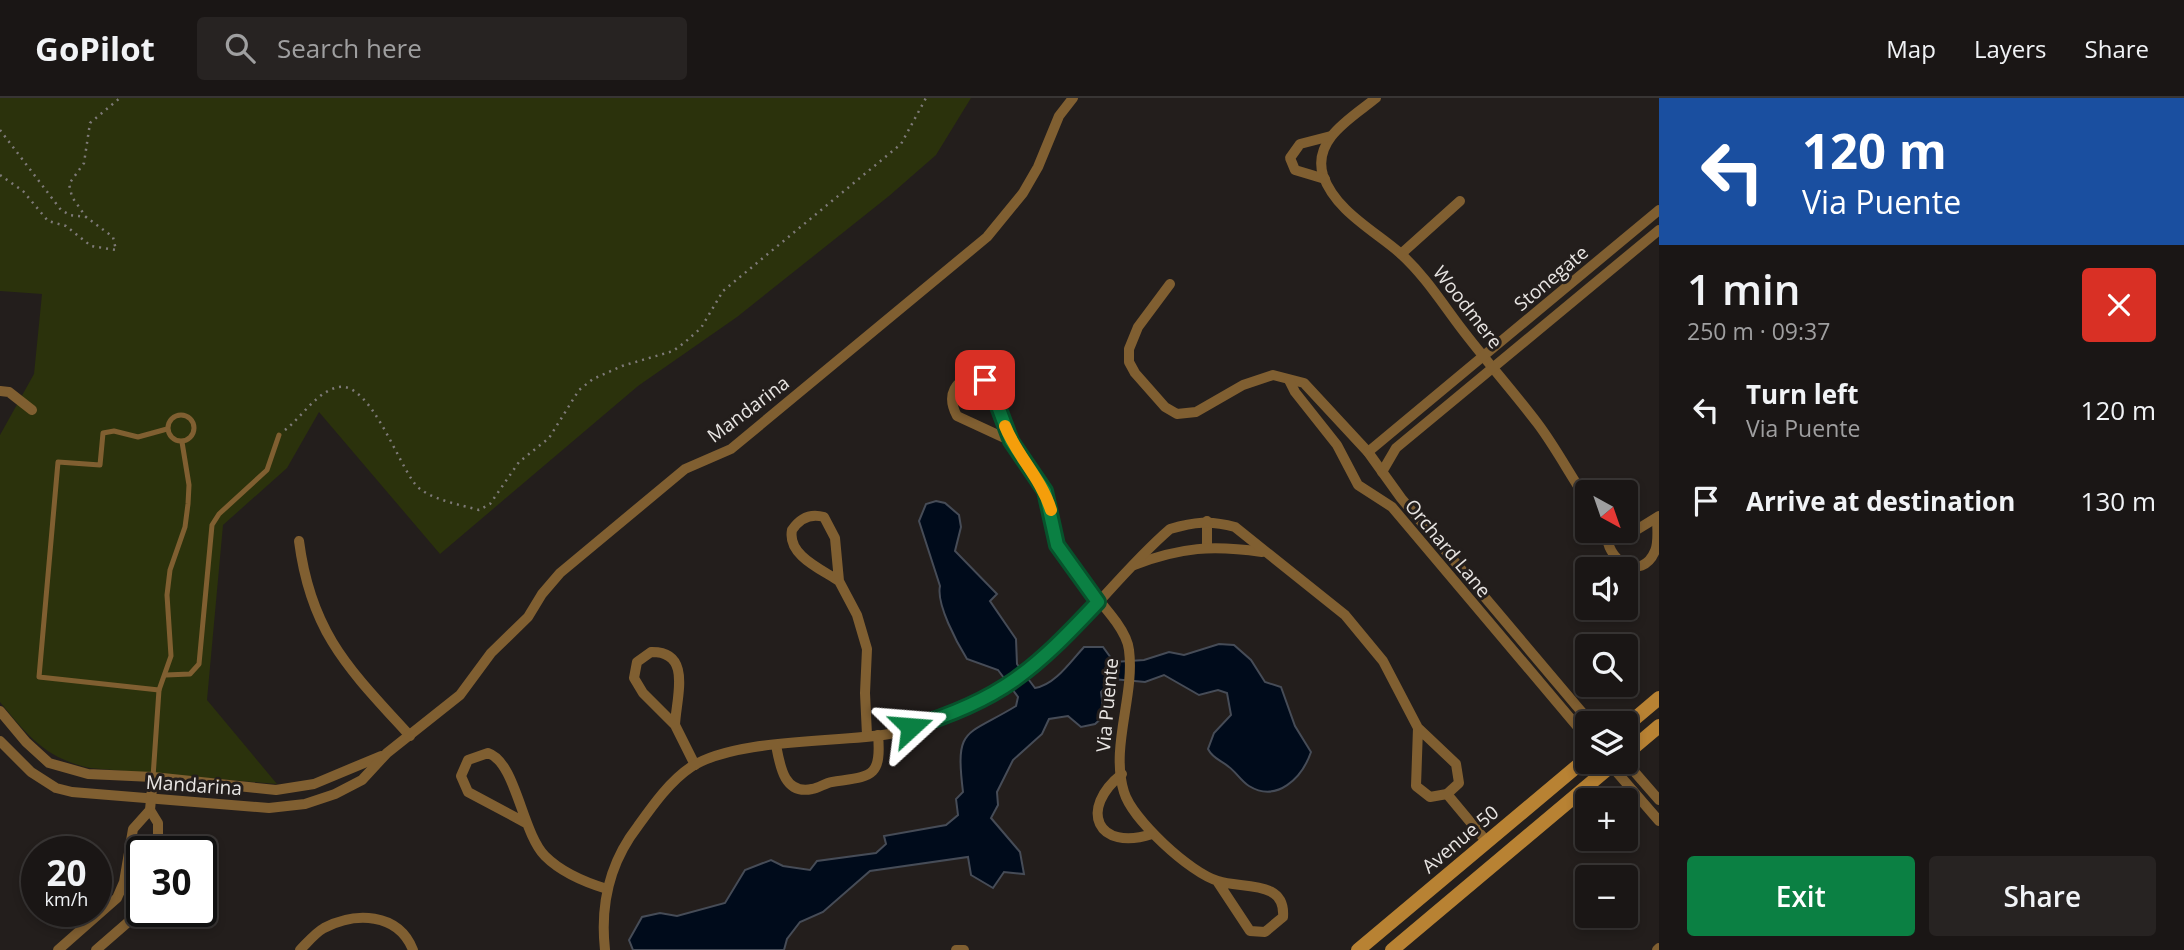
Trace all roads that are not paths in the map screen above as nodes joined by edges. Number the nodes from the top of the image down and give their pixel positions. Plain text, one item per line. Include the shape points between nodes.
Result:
1 (1073, 98) edge
2 (1376, 98) edge
3 (1331, 135) junction
4 (1325, 179) junction
5 (1460, 201) dead end
6 (1659, 210) edge
7 (1645, 222) junction
8 (1657, 231) edge
9 (1401, 254) junction
10 (1607, 254) junction
11 (1616, 266) junction
12 (1170, 284) dead end
13 (1567, 287) junction
14 (1576, 299) junction
15 (1485, 356) junction
16 (1493, 368) junction
17 (1289, 380) junction
18 (0, 391) edge
19 (32, 410) dead end
20 (167, 429) junction
21 (279, 435) road end
22 (1011, 441) junction
23 (182, 442) junction
24 (1369, 454) junction
25 (1350, 470) junction
26 (1382, 472) junction
27 (1575, 481) edge
28 (1658, 517) edge
29 (1207, 521) junction
30 (1638, 529) edge
31 (299, 541) dead end
32 (1610, 543) edge
33 (1207, 547) junction
34 (1265, 552) junction
35 (1132, 566) junction
36 (839, 582) junction
37 (1098, 602) junction
38 (166, 675) junction
39 (159, 690) junction
40 (1659, 698) edge
41 (0, 711) edge
42 (1581, 711) edge
43 (1638, 716) edge
44 (1575, 724) edge
45 (675, 725) junction
46 (1659, 726) edge
47 (1418, 728) junction
48 (873, 735) junction
49 (410, 736) junction
50 (0, 741) edge
51 (1638, 744) edge
52 (776, 745) junction
53 (387, 753) junction
54 (695, 765) junction
55 (1575, 768) edge
56 (82, 773) junction
57 (1122, 774) junction
58 (1601, 774) edge
59 (1624, 774) edge
60 (1629, 774) edge
61 (153, 777) junction
62 (214, 786) junction
63 (80, 793) junction
64 (1447, 794) junction
65 (1659, 800) edge
66 (150, 804) junction
67 (212, 805) junction
68 (1659, 821) edge
69 (526, 823) junction
70 (1152, 834) junction
71 (158, 836) edge
72 (1487, 842) junction
73 (1217, 881) junction
74 (121, 888) junction
75 (607, 889) junction
76 (126, 892) edge
77 (1402, 913) junction
78 (126, 924) edge
79 (58, 950) edge
80 (96, 950) edge
81 (300, 950) edge
82 (412, 950) edge
83 (605, 950) edge
84 (956, 950) edge
85 (964, 950) edge
86 (1357, 950) edge
87 (1365, 950) edge
88 (1392, 950) edge

1 - 49 street, Mandarina via 1059,116 1023,193 987,237 731,449 685,469 560,573 460,695
2 - 3 street
3 - 4 street via 1321,159
3 - 4 street via 1300,144 1290,158 1295,170
4 - 9 street, Woodmere via 1362,224
5 - 9 street
6 - 7 street, Stonegate
7 - 8 street
7 - 10 street, Stonegate
8 - 11 street, Stonegate
9 - 15 street, Woodmere
10 - 11 street
10 - 13 street, Stonegate
11 - 14 street, Stonegate
12 - 17 street via 1138,327 1129,349 1135,373 1166,407 1177,414 1196,412 1260,377
13 - 14 street
13 - 15 street, Stonegate
14 - 16 street, Stonegate
15 - 16 street, Woodmere
15 - 24 street, Stonegate
16 - 26 street, Stonegate via 1396,448
16 - 27 street, Woodmere via 1540,427
17 - 24 street, Orchard Lane via 1304,383
17 - 25 street, Orchard Lane
18 - 19 street via 9,392
20 - 23 lane
20 - 23 lane via 169,422 181,415 192,421 193,434
20 - 39 lane via 138,437 114,430 103,433 100,465 58,461 39,677
21 - 38 lane via 267,470 212,525 199,664 190,674
22 - 22 street, Via Puente via 985,380 972,377 956,384 951,401 957,416
22 - 37 street, Via Puente via 1045,491 1057,545
23 - 38 lane via 188,504 170,570 171,656
24 - 25 street, Stonegate
24 - 26 street, Orchard Lane
25 - 44 street, Orchard Lane via 1358,485 1392,508
26 - 42 street, Orchard Lane
28 - 30 street
28 - 32 street via 1651,558 1626,566 1612,553
29 - 33 street
29 - 34 street via 1235,527
29 - 35 street via 1170,529
31 - 49 street via 304,580 333,648
33 - 34 street
33 - 35 street via 1167,552
34 - 47 street via 1345,615 1383,661
35 - 37 street
36 - 36 street via 830,522 817,515 801,520 792,530 793,545
36 - 48 street via 857,615 867,649 864,693
37 - 48 street via 1067,637 1006,688 934,721
37 - 57 street, Via Puente via 1129,647
38 - 39 lane
39 - 61 lane
40 - 43 main road
41 - 56 street, Mandarina via 36,753 60,768
45 - 45 street via 680,670 668,654 651,652 637,662 634,678
45 - 54 street
46 - 51 main road
47 - 64 street via 1456,764 1459,783
47 - 64 street via 1416,786 1430,797
48 - 52 street
48 - 52 street via 877,766 867,778 814,789 796,788 783,777
49 - 53 street, Mandarina
50 - 63 street, Mandarina via 43,780
52 - 54 street via 720,755
53 - 62 street, Mandarina via 297,788
53 - 67 street, Mandarina via 362,780 318,801 269,808
54 - 75 street via 657,800 628,839
55 - 72 main road, Avenue 50
56 - 61 street, Mandarina
56 - 63 street
57 - 70 street, Via Puente via 1132,813
57 - 70 street via 1099,798 1101,823 1116,839
58 - 88 main road
59 - 68 street
60 - 65 street
61 - 62 street, Mandarina
61 - 66 street
62 - 67 street
63 - 66 street, Mandarina
64 - 72 street
66 - 67 street, Mandarina
66 - 71 street
66 - 74 street via 133,829
69 - 69 street via 501,761 488,753 468,760 461,776 468,792
69 - 75 street via 543,854 584,882
70 - 73 street, Via Puente
72 - 77 main road, Avenue 50
73 - 73 street, Via Puente via 1250,931 1265,932 1283,917 1280,901 1268,890
74 - 76 street
74 - 79 street via 103,912
75 - 83 street via 602,926
77 - 86 main road, Avenue 50
77 - 87 main road
78 - 80 street
81 - 82 street via 322,929 348,918 369,916 391,923
84 - 85 street

